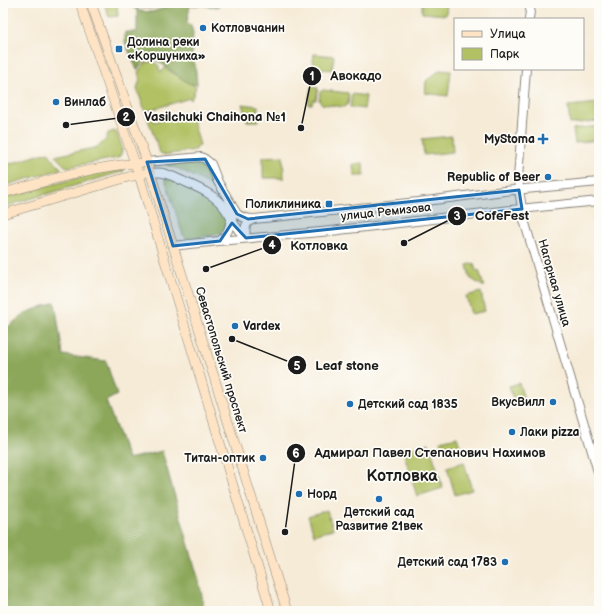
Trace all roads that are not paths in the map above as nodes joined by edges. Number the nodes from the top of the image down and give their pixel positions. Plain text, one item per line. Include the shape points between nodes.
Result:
1 (80, 3) edge
2 (91, 3) edge
3 (530, 3) edge
4 (529, 18) edge
5 (526, 70) edge
6 (147, 162) junction
7 (135, 163) junction
8 (151, 173) junction
9 (139, 175) junction
10 (218, 182) junction
11 (599, 182) edge
12 (204, 190) junction
13 (519, 190) junction
14 (3, 193) edge
15 (599, 201) edge
16 (522, 209) junction
17 (3, 214) edge
18 (231, 219) junction
19 (254, 219) junction
20 (246, 238) junction
21 (220, 241) junction
22 (173, 246) junction
23 (599, 475) edge
24 (271, 611) edge
25 (287, 611) edge

1 - 7 main road, Севастопольский проспект
2 - 6 main road, Севастопольский проспект
3 - 4 street
5 - 13 street, Нагорная улица
6 - 7 main road, улица Ремизова
6 - 8 main road, Севастопольский проспект
6 - 10 street, улица Ремизова via 205,158
7 - 9 main road, Севастопольский проспект
7 - 14 main road, улица Ремизова via 70,174
8 - 9 main road
8 - 12 street via 172,176
8 - 22 main road, Севастопольский проспект
9 - 17 main road
9 - 24 main road, Севастопольский проспект
10 - 12 street via 214,190
10 - 19 street, улица Ремизова via 237,214 242,218
11 - 13 street, улица Ремизова
12 - 18 street via 222,205
13 - 16 street, Нагорная улица
13 - 19 street, улица Ремизова
15 - 16 street, улица Ремизова
16 - 20 street, улица Ремизова
16 - 23 street, Нагорная улица
18 - 20 street
18 - 21 street via 229,230
19 - 20 street via 246,224
20 - 21 street, улица Ремизова
21 - 22 street, улица Ремизова
22 - 25 main road, Севастопольский проспект

